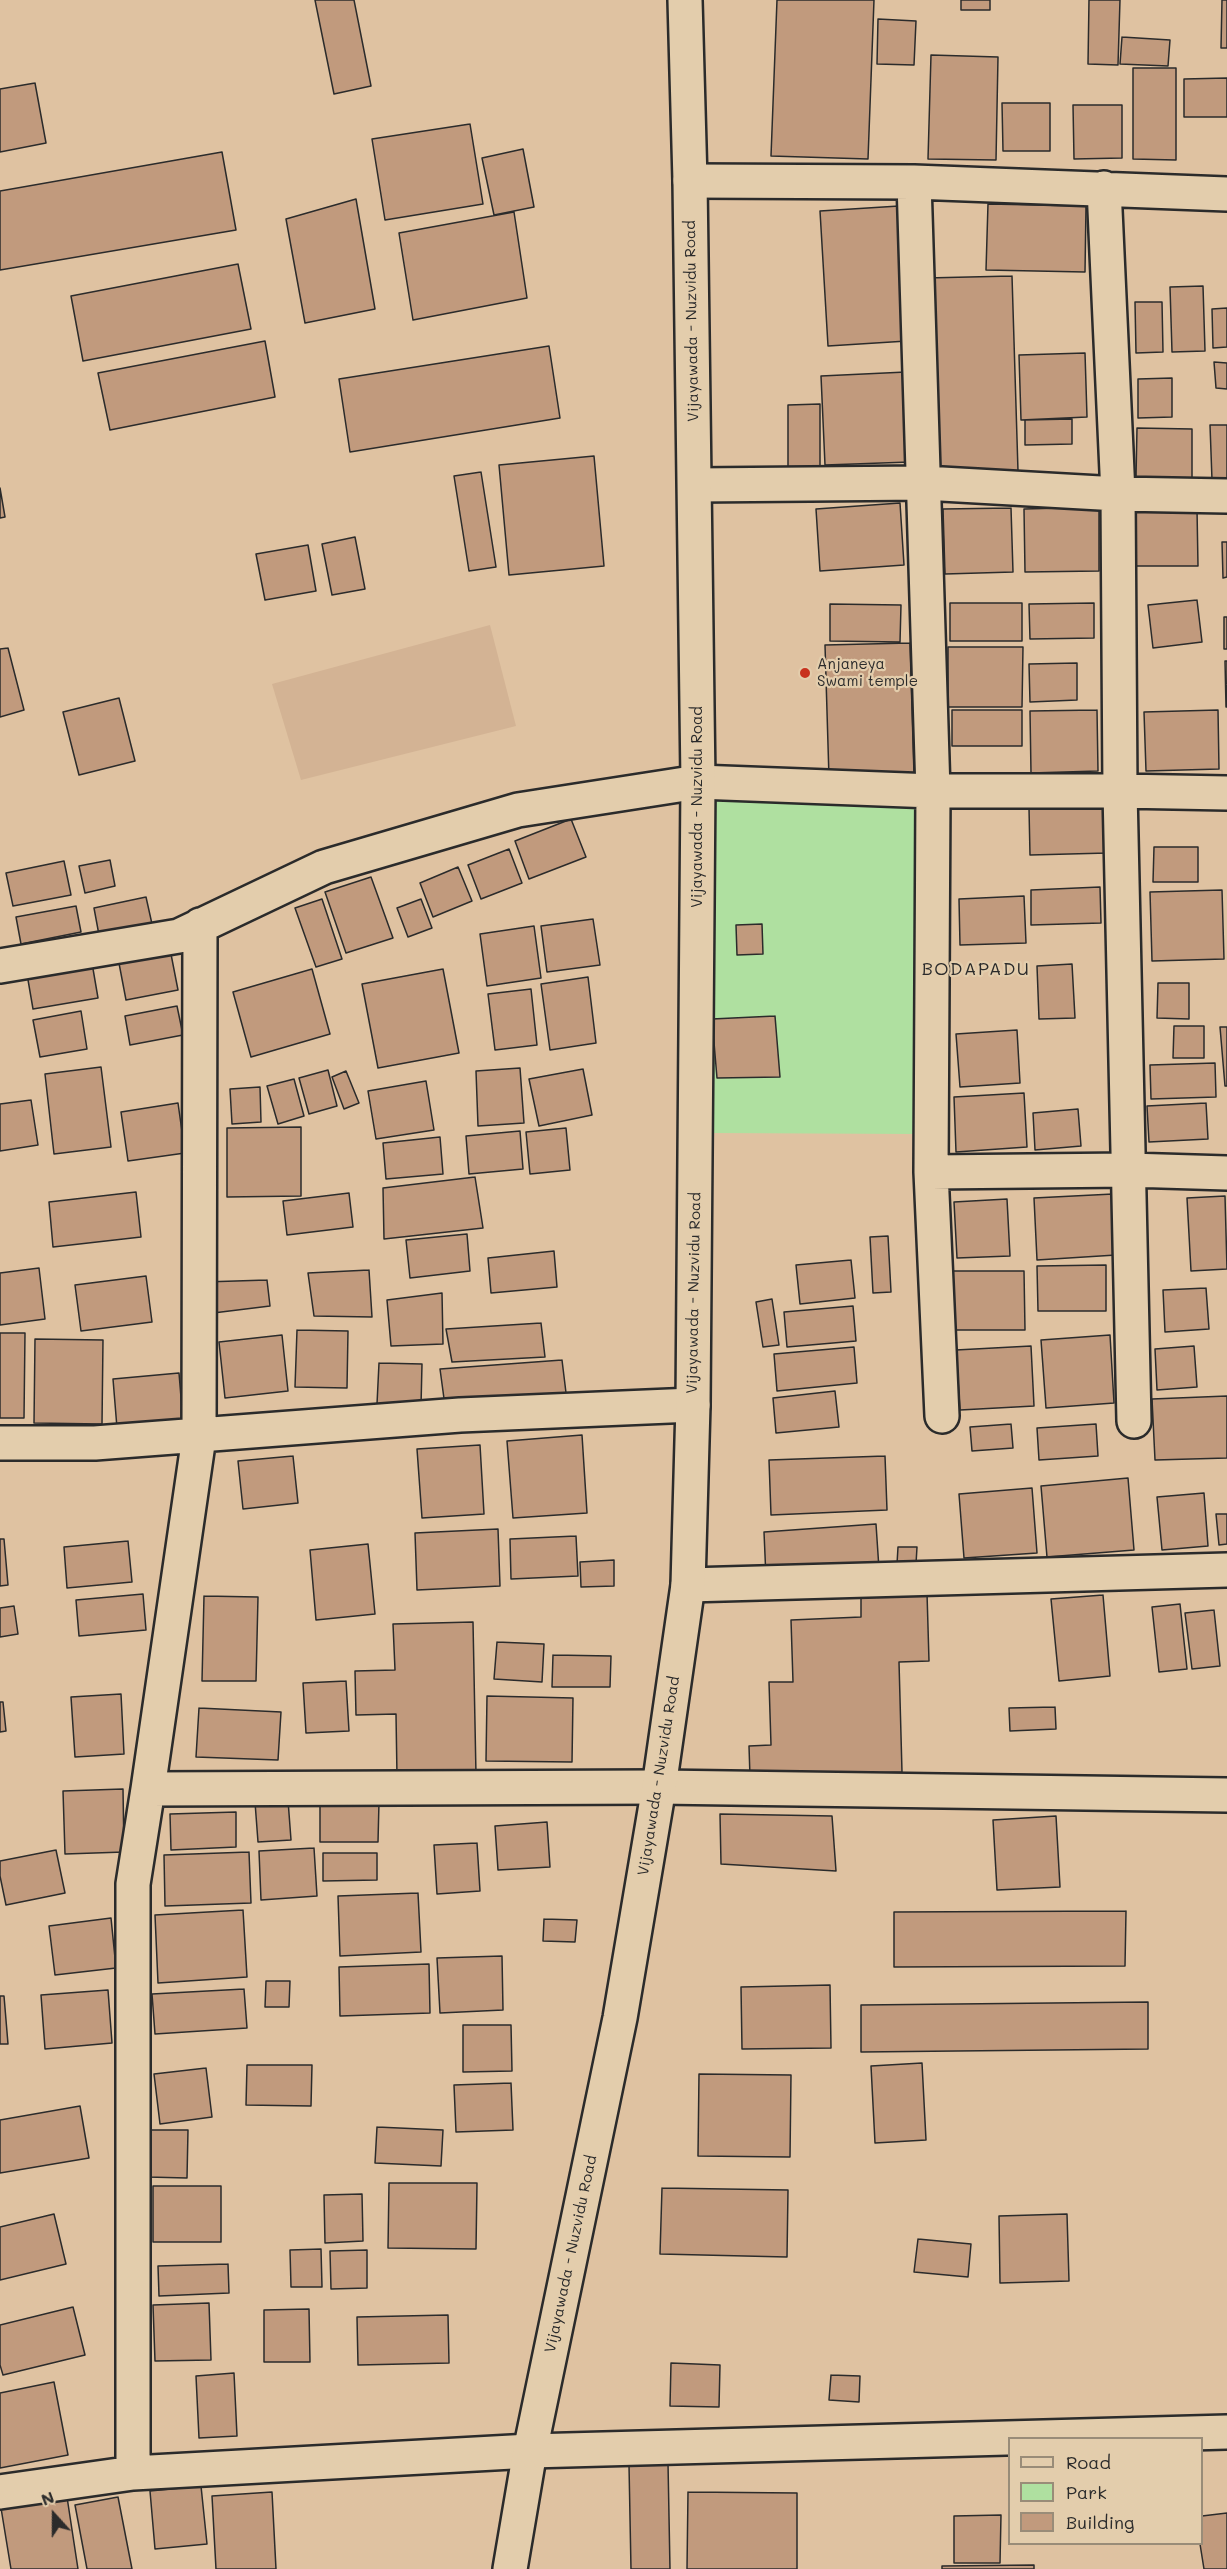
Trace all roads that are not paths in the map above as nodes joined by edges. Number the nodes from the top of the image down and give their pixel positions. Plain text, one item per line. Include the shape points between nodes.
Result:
1 (685, 0) edge
2 (690, 181) junction
3 (914, 182) junction
4 (1104, 188) junction
5 (1227, 194) edge
6 (924, 483) junction
7 (694, 485) junction
8 (1118, 494) junction
9 (1227, 496) edge
10 (698, 782) junction
11 (933, 791) junction
12 (1120, 791) junction
13 (1227, 793) edge
14 (200, 925) junction
15 (0, 966) edge
16 (1129, 1170) junction
17 (931, 1172) junction
18 (1227, 1173) edge
19 (693, 1405) junction
20 (942, 1416) dead end
21 (1134, 1421) dead end
22 (199, 1437) junction
23 (0, 1443) edge
24 (1227, 1570) edge
25 (688, 1585) junction
26 (659, 1788) junction
27 (148, 1789) junction
28 (1227, 1795) edge
29 (1227, 2432) edge
30 (1044, 2437) edge
31 (1008, 2438) edge
32 (530, 2451) junction
33 (133, 2473) junction
34 (0, 2492) edge
35 (510, 2569) edge

1 - 2 street, Vijayawada - Nuzvidu Road
2 - 3 street
2 - 7 street, Vijayawada - Nuzvidu Road
3 - 4 street
3 - 6 street
4 - 5 street
4 - 8 street
6 - 7 street
6 - 8 street
6 - 11 street
7 - 10 street, Vijayawada - Nuzvidu Road
8 - 9 street
8 - 12 street
10 - 11 street
10 - 14 street via 518,810 420,838 324,867
10 - 19 street, Vijayawada - Nuzvidu Road
11 - 12 street
11 - 17 street
12 - 13 street
12 - 16 street
14 - 15 street via 179,936
14 - 22 street
16 - 17 street
16 - 18 street
16 - 21 street
17 - 20 street
19 - 22 street via 460,1415
19 - 25 street, Vijayawada - Nuzvidu Road
22 - 23 street
22 - 27 street
24 - 25 street
25 - 26 street, Vijayawada - Nuzvidu Road
26 - 27 street
26 - 28 street
26 - 32 street, Vijayawada - Nuzvidu Road via 620,2018
27 - 33 street via 133,1884
29 - 30 street
31 - 32 street
32 - 33 street
32 - 35 street, Vijayawada - Nuzvidu Road
33 - 34 street

